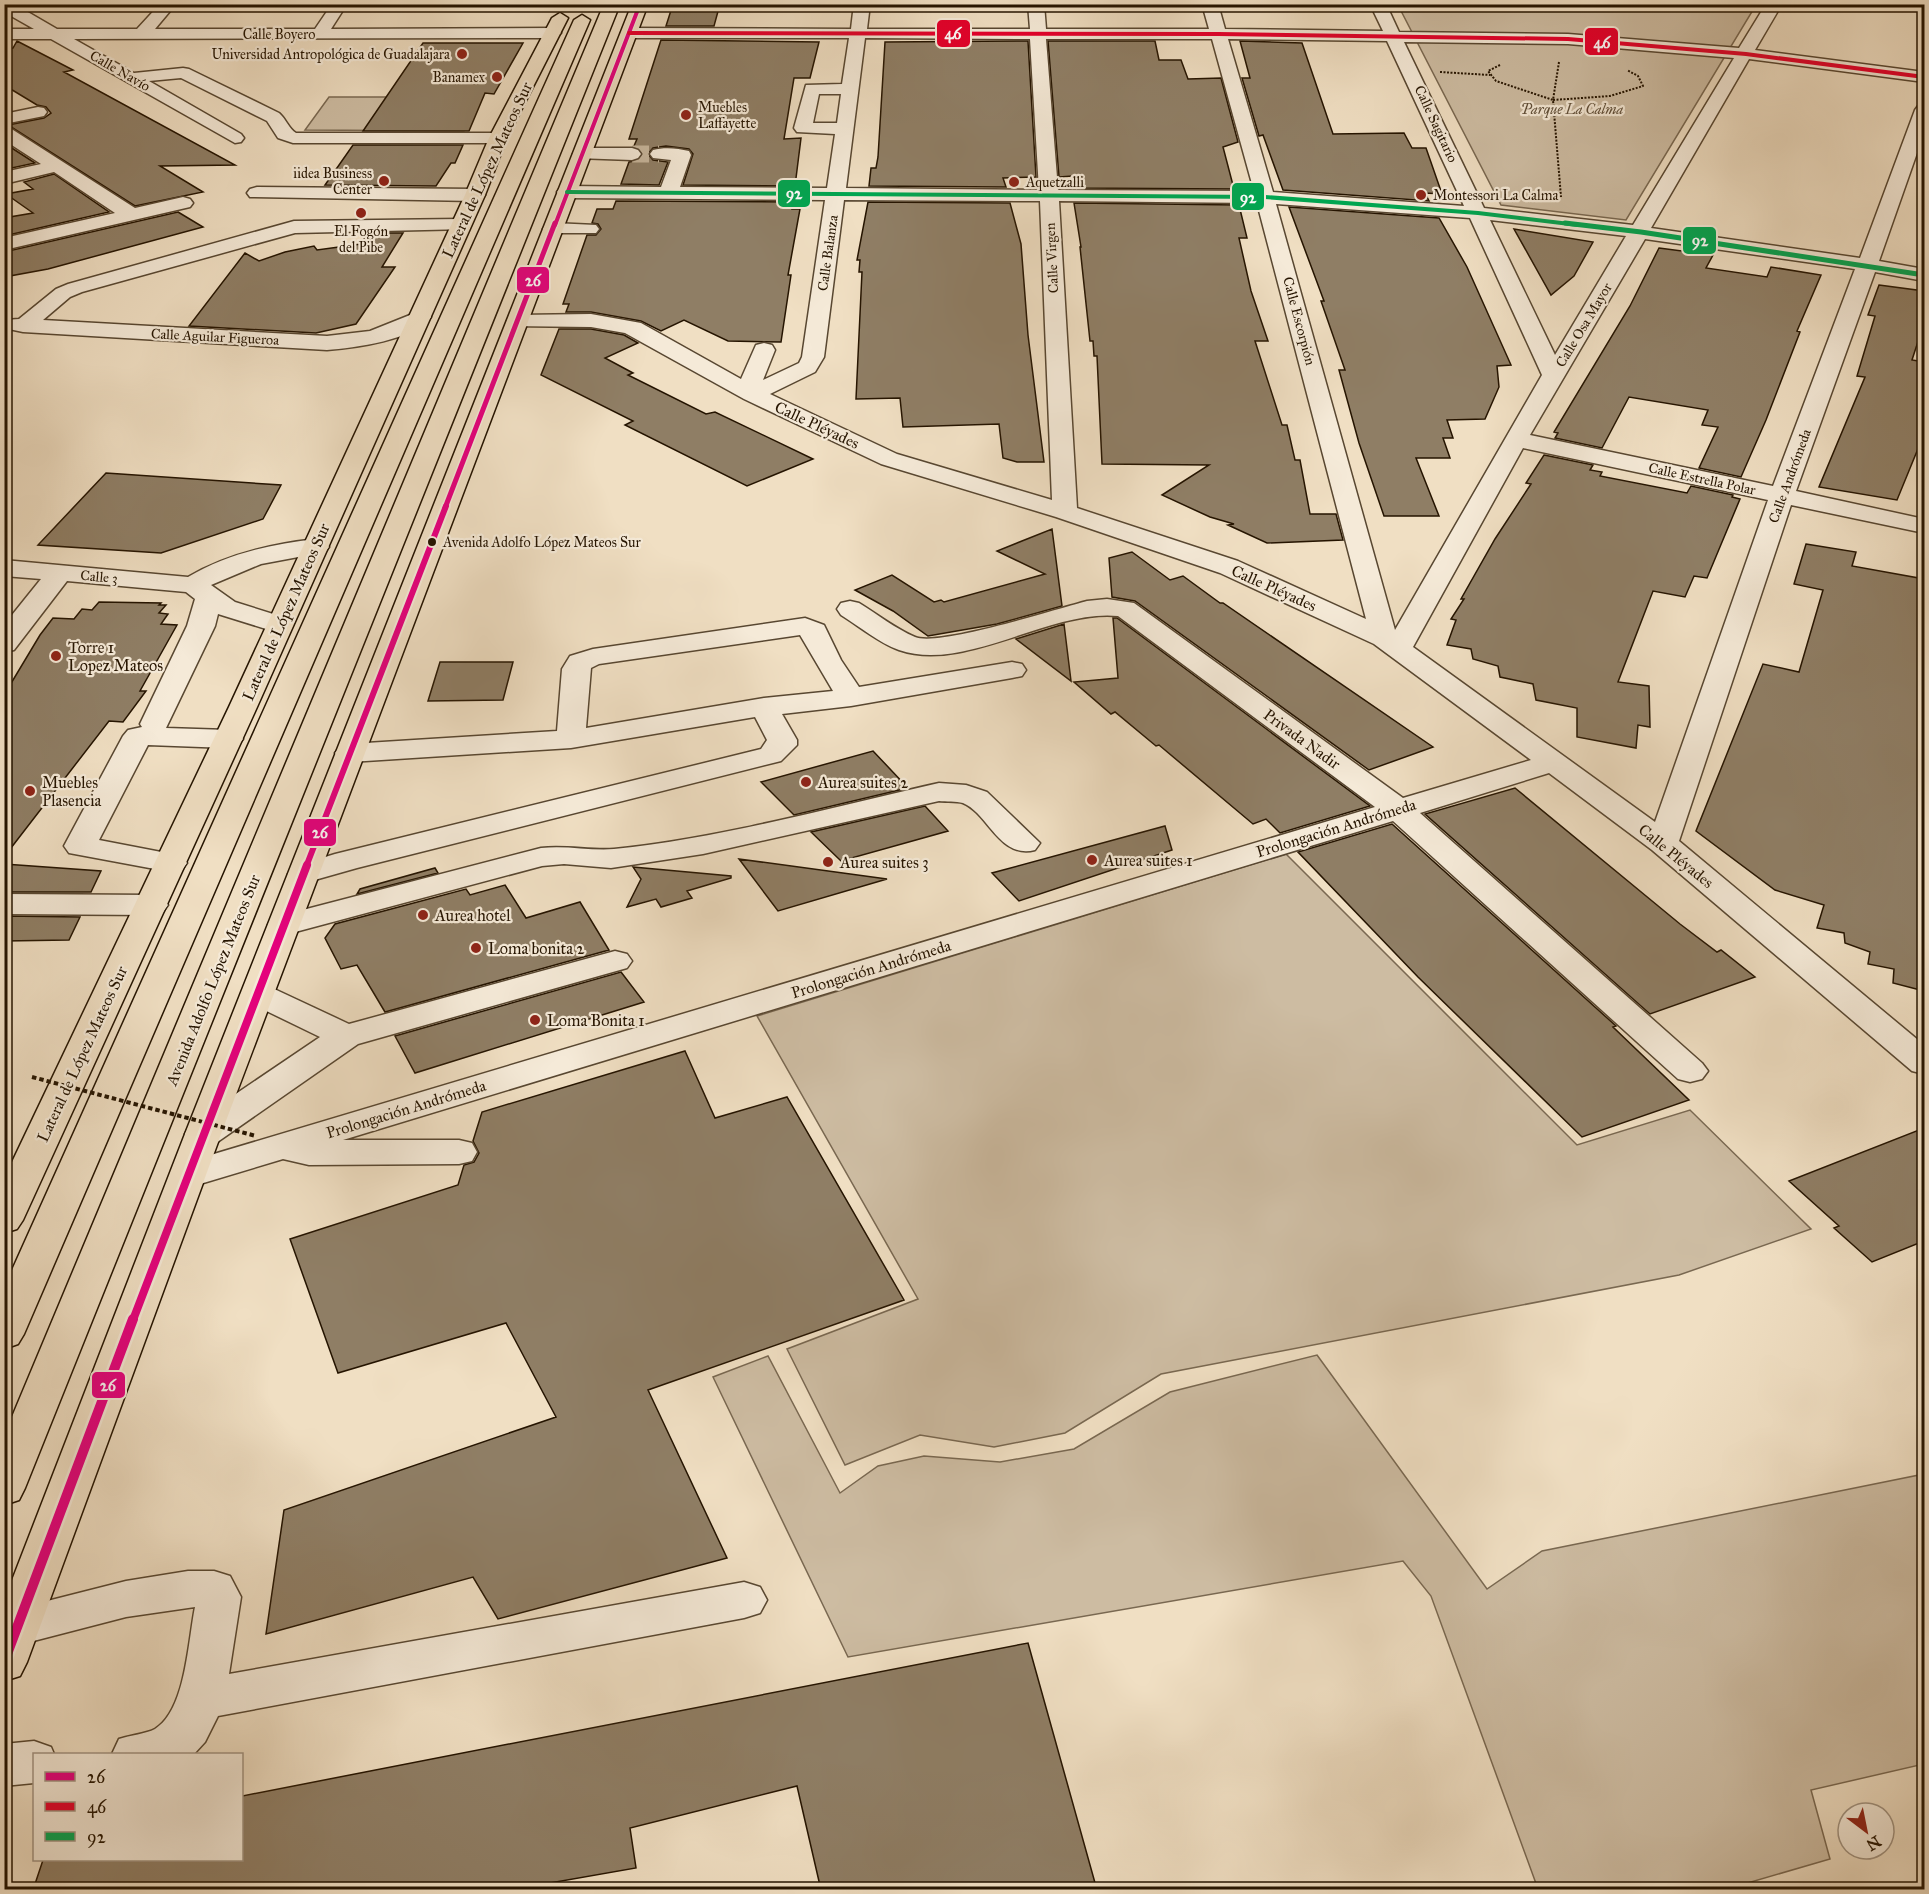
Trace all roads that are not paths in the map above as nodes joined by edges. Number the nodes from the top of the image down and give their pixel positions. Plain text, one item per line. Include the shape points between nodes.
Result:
1 (169, 4) edge
2 (340, 4) edge
3 (566, 4) edge
4 (589, 4) edge
5 (612, 4) edge
6 (640, 4) edge
7 (862, 4) edge
8 (1036, 4) edge
9 (1210, 4) edge
10 (1378, 4) edge
11 (1774, 4) edge
12 (4, 5) edge
13 (782, 15) dead end
14 (744, 16) dead end
15 (553, 33) junction
16 (629, 33) junction
17 (743, 33) junction
18 (778, 33) junction
19 (858, 33) junction
20 (1039, 33) junction
21 (4, 34) edge
22 (56, 34) junction
23 (141, 34) junction
24 (319, 34) junction
25 (1218, 34) junction
26 (1394, 36) junction
27 (1746, 54) junction
28 (215, 70) dead end
29 (183, 73) junction
30 (1924, 77) edge
31 (132, 78) junction
32 (233, 79) dead end
33 (214, 89) junction
34 (850, 89) junction
35 (577, 90) junction
36 (1924, 110) edge
37 (38, 112) dead end
38 (4, 119) edge
39 (845, 129) junction
40 (4, 132) edge
41 (532, 132) junction
42 (235, 138) dead end
43 (498, 138) junction
44 (585, 147) junction
45 (632, 154) tunnel mouth
46 (659, 154) tunnel mouth
47 (57, 166) junction
48 (4, 178) edge
49 (479, 187) junction
50 (567, 192) junction
51 (669, 192) junction
52 (837, 192) junction
53 (257, 193) dead end
54 (1049, 194) junction
55 (1265, 196) junction
56 (183, 203) dead end
57 (1478, 213) junction
58 (132, 215) junction
59 (461, 225) junction
60 (554, 229) junction
61 (589, 229) dead end
62 (1641, 232) junction
63 (4, 244) edge
64 (1868, 264) junction
65 (1924, 276) edge
66 (420, 317) junction
67 (518, 321) junction
68 (14, 325) edge
69 (764, 350) dead end
70 (1554, 376) junction
71 (750, 393) junction
72 (1515, 439) junction
73 (450, 493) junction
74 (1782, 496) junction
75 (1065, 512) junction
76 (1924, 526) edge
77 (316, 547) junction
78 (386, 560) junction
79 (4, 568) edge
80 (59, 574) junction
81 (201, 591) junction
82 (850, 609) dead end
83 (279, 625) junction
84 (1392, 643) junction
85 (4, 644) edge
86 (1012, 670) dead end
87 (851, 698) junction
88 (243, 707) junction
89 (764, 707) junction
90 (154, 724) dead end
91 (228, 739) junction
92 (571, 739) junction
93 (350, 753) junction
94 (1552, 763) junction
95 (237, 806) junction
96 (1398, 809) junction
97 (1024, 843) dead end
98 (1663, 843) junction
99 (171, 863) junction
100 (304, 874) junction
101 (4, 904) edge
102 (152, 905) junction
103 (284, 925) junction
104 (615, 961) dead end
105 (258, 994) junction
106 (346, 1036) junction
107 (1924, 1063) edge
108 (1689, 1071) dead end
109 (203, 1134) junction
110 (149, 1137) junction
111 (267, 1142) junction
112 (459, 1152) dead end
113 (190, 1174) junction
114 (4, 1220) edge
115 (4, 1334) edge
116 (4, 1488) edge
117 (744, 1600) dead end
118 (11, 1644) edge
119 (200, 1699) junction
120 (152, 1753) edge
121 (33, 1762) edge
122 (4, 1765) edge

1 - 23 street
2 - 24 street
3 - 15 main road, Lateral de López Mateos Sur
4 - 41 main road
5 - 35 main road, Avenida Adolfo López Mateos Sur
6 - 16 main road
7 - 19 street, Calle Balanza
8 - 20 street, Calle Virgen
9 - 25 street, Calle Escorpión
10 - 26 street, Calle Sagitario
11 - 27 street, Calle Osa Mayor
12 - 22 street, Calle Navío
13 - 18 street
14 - 17 street
15 - 24 street, Calle Boyero
15 - 43 main road, Lateral de López Mateos Sur
16 - 17 street
16 - 44 main road
17 - 18 street
18 - 19 street
19 - 20 street
19 - 34 street, Calle Balanza
20 - 25 street
20 - 54 street, Calle Virgen
21 - 22 street, Calle Boyero
22 - 23 street, Calle Boyero
22 - 31 street, Calle Navío
23 - 24 street, Calle Boyero
25 - 26 street
25 - 55 street, Calle Escorpión
26 - 27 street via 1568,39
26 - 57 street, Calle Sagitario
27 - 30 street
27 - 62 street, Calle Osa Mayor
28 - 29 street
29 - 31 street
29 - 33 street
31 - 42 street, Calle Navío
32 - 33 street
33 - 43 street via 273,117 284,134 292,138
34 - 39 street, Calle Balanza
34 - 39 street via 812,89 803,128
35 - 44 main road
35 - 78 main road, Avenida Adolfo López Mateos Sur
36 - 64 street, Calle Andrómeda
37 - 38 street
39 - 52 street, Calle Balanza
40 - 47 street
41 - 49 main road
41 - 95 main road
43 - 49 main road, Lateral de López Mateos Sur
44 - 45 street
44 - 50 main road
46 - 51 street via 682,155
47 - 48 street
47 - 58 street
49 - 53 street
49 - 59 main road, Lateral de López Mateos Sur
50 - 51 street
50 - 60 main road
51 - 52 street
52 - 54 street
52 - 71 street, Calle Balanza via 813,357 807,367
54 - 55 street
54 - 75 street, Calle Virgen
55 - 57 street
55 - 84 street, Calle Escorpión
56 - 58 street
57 - 62 street
57 - 70 street, Calle Sagitario
58 - 63 street
59 - 66 main road, Lateral de López Mateos Sur
59 - 68 street via 286,229 68,291
60 - 61 street
60 - 67 main road
62 - 64 street
62 - 70 street, Calle Osa Mayor
64 - 65 street
64 - 74 street, Calle Andrómeda
66 - 68 street, Calle Aguilar Figueroa via 385,334 327,343
66 - 77 main road, Lateral de López Mateos Sur
67 - 71 street, Calle Pléyades via 619,323
67 - 73 main road
69 - 71 street
70 - 72 street, Calle Osa Mayor
71 - 75 street, Calle Pléyades via 890,459
72 - 74 street, Calle Estrella Polar
72 - 84 street, Calle Osa Mayor
73 - 78 main road
73 - 93 main road
74 - 76 street, Calle Estrella Polar
74 - 98 street, Calle Andrómeda
75 - 84 street, Calle Pléyades via 1229,567
77 - 81 street via 255,557 226,567
77 - 83 main road, Lateral de López Mateos Sur
78 - 110 main road, Avenida Adolfo López Mateos Sur
79 - 80 street, Calle 3
80 - 81 street, Calle 3
80 - 85 street
81 - 83 street, Calle 3 via 226,608
81 - 90 street via 201,626
82 - 96 street, Privada Nadir via 907,644 927,648 953,645 1087,609 1125,609
83 - 88 main road, Lateral de López Mateos Sur
84 - 94 street, Calle Pléyades
86 - 87 street
87 - 89 street
87 - 92 street via 814,631 799,626 580,662 576,669
88 - 91 main road, Lateral de López Mateos Sur
88 - 95 main road
89 - 92 street
89 - 100 street via 782,740 771,755
91 - 99 main road, Lateral de López Mateos Sur
91 - 99 street via 138,736 80,846
92 - 93 street
93 - 100 main road
94 - 96 street, Prolongación Andrómeda
94 - 98 street, Calle Pléyades
95 - 115 main road
96 - 108 street, Privada Nadir
96 - 111 street, Prolongación Andrómeda
97 - 103 street via 976,798 939,792 703,845 610,859 541,857
98 - 107 street, Calle Pléyades
99 - 102 main road, Lateral de López Mateos Sur
100 - 103 main road
101 - 102 street
102 - 114 main road, Lateral de López Mateos Sur
103 - 105 main road
104 - 106 street
105 - 106 street
105 - 109 main road
106 - 109 street
109 - 113 main road
110 - 113 main road
110 - 116 main road, Avenida Adolfo López Mateos Sur
111 - 112 street via 309,1153
111 - 113 street, Prolongación Andrómeda
113 - 118 main road
117 - 119 street
118 - 119 street via 126,1599 195,1588 214,1589 219,1597
119 - 120 street via 179,1739
121 - 122 street

